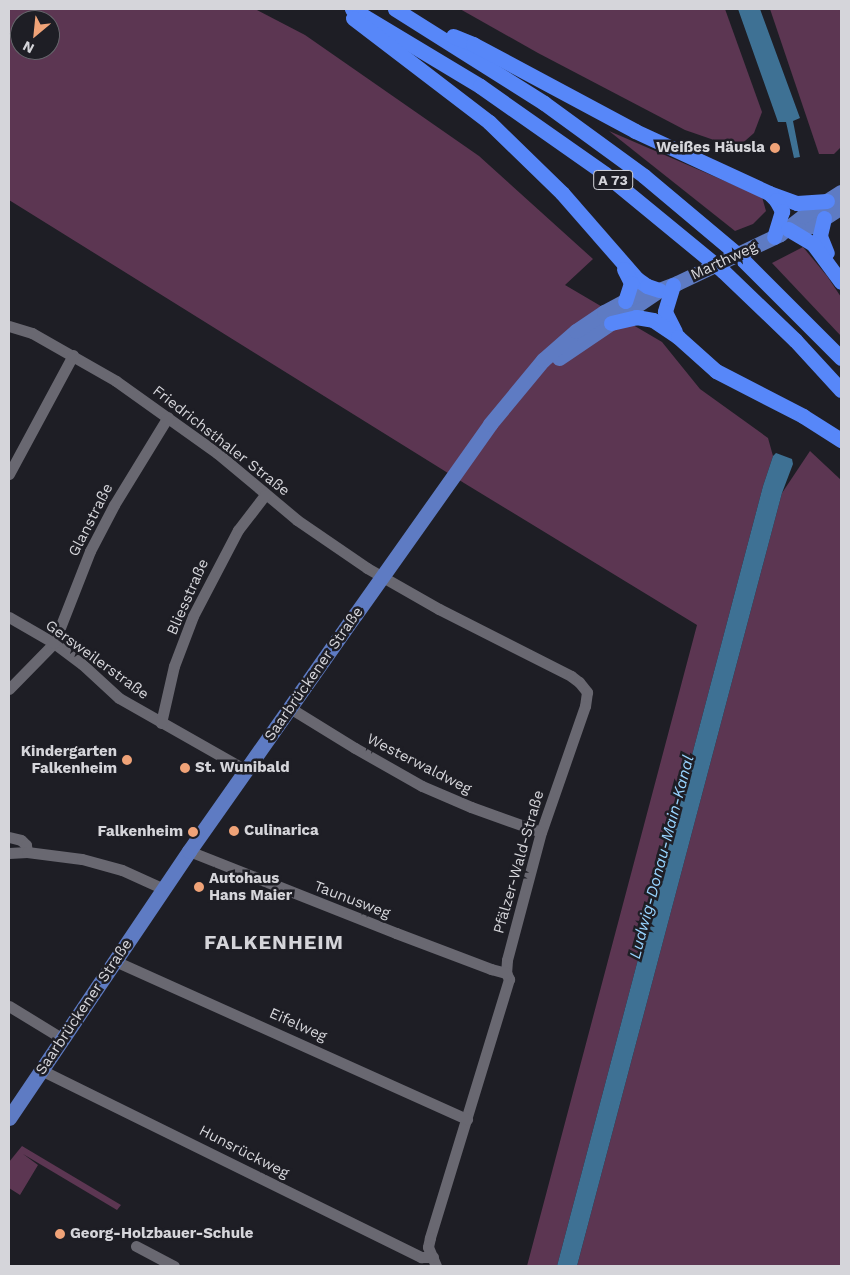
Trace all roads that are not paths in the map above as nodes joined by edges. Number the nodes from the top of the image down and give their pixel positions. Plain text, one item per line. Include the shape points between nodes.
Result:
1 (343, 9) edge
2 (352, 9) edge
3 (395, 9) edge
4 (420, 24) junction
5 (769, 194) junction
6 (836, 199) edge
7 (824, 218) junction
8 (788, 229) junction
9 (774, 237) junction
10 (619, 259) junction
11 (839, 278) edge
12 (666, 287) junction
13 (625, 301) junction
14 (612, 323) junction
15 (9, 326) edge
16 (678, 337) junction
17 (73, 355) junction
18 (841, 358) edge
19 (524, 383) junction
20 (841, 390) edge
21 (168, 417) junction
22 (841, 440) edge
23 (9, 474) edge
24 (266, 495) junction
25 (382, 576) junction
26 (9, 617) edge
27 (54, 643) junction
28 (9, 689) edge
29 (290, 708) junction
30 (161, 723) junction
31 (246, 770) junction
32 (541, 832) junction
33 (9, 837) edge
34 (27, 852) junction
35 (189, 852) junction
36 (9, 853) edge
37 (164, 889) junction
38 (115, 961) junction
39 (506, 972) junction
40 (9, 1006) edge
41 (63, 1038) junction
42 (41, 1070) junction
43 (9, 1118) edge
44 (467, 1119) junction
45 (136, 1246) dead end
46 (435, 1262) edge
47 (169, 1265) edge

1 - 10 highway via 489,122 562,193
2 - 20 highway, A 73 via 480,86 605,174 723,271 788,333
3 - 4 highway, A 73
4 - 5 highway, A 73 via 473,44 635,131
4 - 18 highway, A 73 via 544,103 644,176 737,254
5 - 6 highway, A 73 via 797,203
5 - 9 highway via 782,211
6 - 7 main road, Marthweg
6 - 8 main road, Marthweg via 803,216
7 - 8 main road, Marthweg via 812,226
7 - 11 highway via 820,239
8 - 9 main road, Marthweg
8 - 11 highway via 813,244
9 - 12 main road, Marthweg
10 - 12 highway via 642,283
10 - 13 highway via 630,283
12 - 13 main road, Saarbrückener Straße
12 - 14 main road, Saarbrückener Straße
12 - 16 highway via 665,312
13 - 19 main road, Saarbrückener Straße via 597,316 565,340
14 - 16 highway via 646,317
14 - 19 main road, Saarbrückener Straße
15 - 17 street, Friedrichsthaler Straße via 32,333
16 - 22 highway via 716,371 803,416
17 - 21 street, Friedrichsthaler Straße
17 - 23 street
19 - 25 main road, Saarbrückener Straße via 490,424
21 - 24 street, Friedrichsthaler Straße
21 - 27 street, Glanstraße via 118,496 90,551
24 - 25 street, Friedrichsthaler Straße via 324,539
24 - 30 street, Bliesstraße via 238,530 193,616 174,666
25 - 29 main road, Saarbrückener Straße
25 - 32 street, Pfälzer-Wald-Straße via 439,609 571,676 587,692
26 - 27 street, Gersweilerstraße
27 - 28 street
27 - 30 street, Gersweilerstraße via 120,698
29 - 31 main road, Saarbrückener Straße
29 - 32 street, Westerwaldweg via 422,786
30 - 31 street, Gersweilerstraße
31 - 35 main road, Saarbrückener Straße
32 - 39 street, Pfälzer-Wald-Straße via 506,960
33 - 34 street via 21,840
34 - 36 street
34 - 37 street via 102,864
35 - 37 main road, Saarbrückener Straße
35 - 39 street, Taunusweg via 414,940
37 - 38 main road, Saarbrückener Straße
38 - 41 main road, Saarbrückener Straße
38 - 44 street, Eifelweg
39 - 44 street, Pfälzer-Wald-Straße via 509,979
40 - 41 street
41 - 42 main road, Saarbrückener Straße
42 - 43 main road, Saarbrückener Straße
42 - 46 street, Hunsrückweg via 421,1258
44 - 46 street, Pfälzer-Wald-Straße via 428,1246
45 - 47 street

